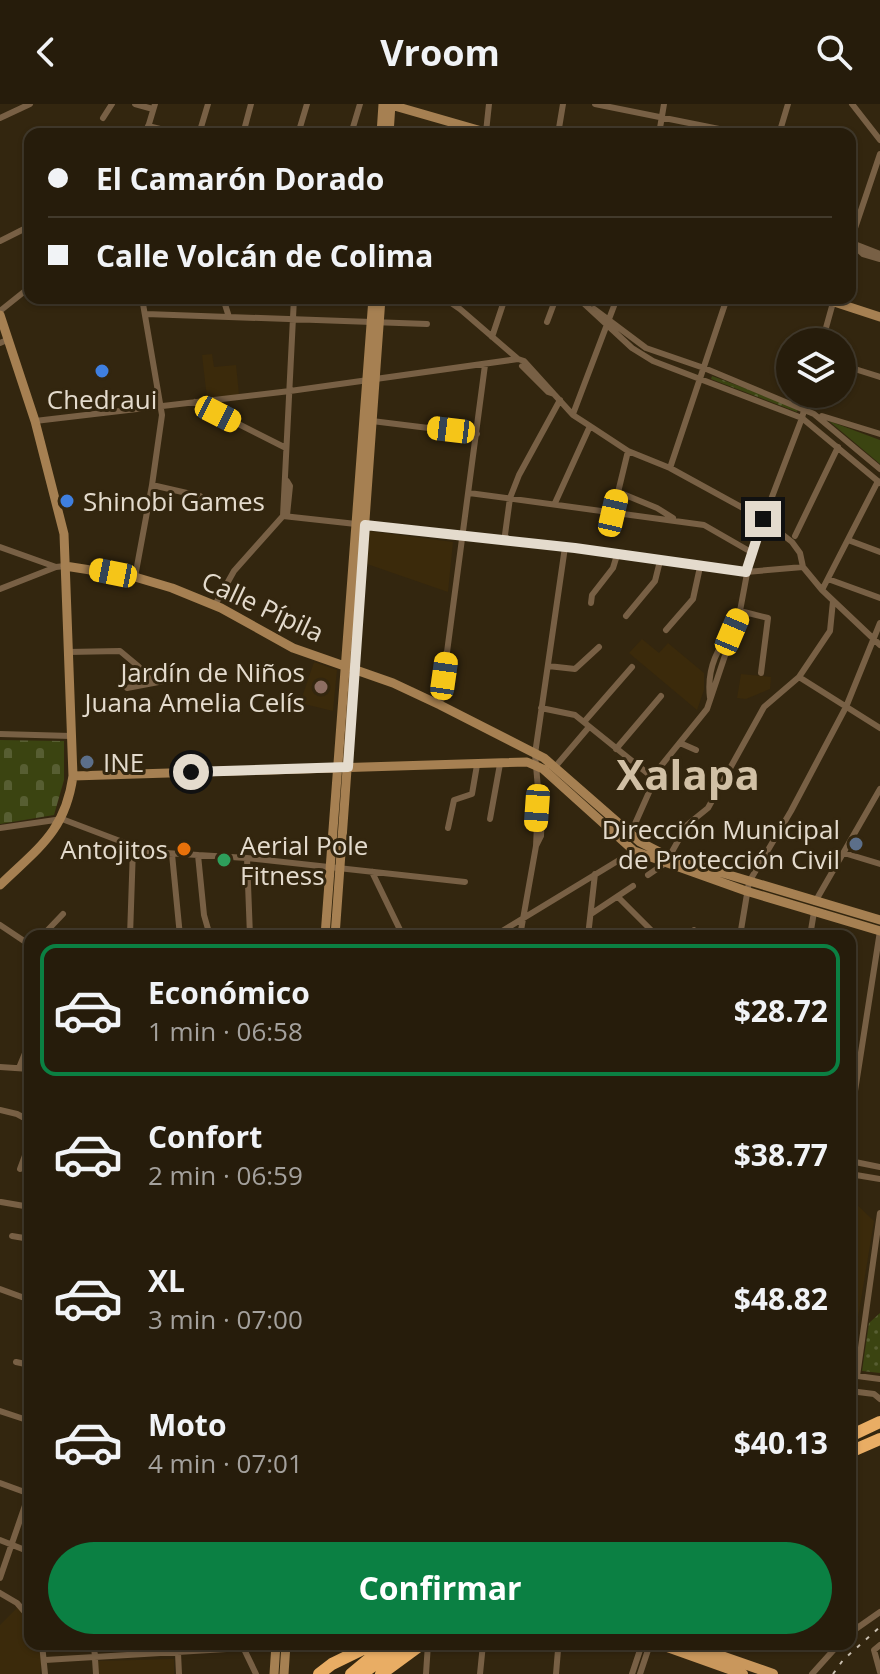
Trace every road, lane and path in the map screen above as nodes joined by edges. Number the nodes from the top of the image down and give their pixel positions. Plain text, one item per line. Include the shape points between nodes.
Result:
1 (30, 104) edge
2 (112, 104) edge
3 (135, 104) edge
4 (208, 104) edge
5 (251, 104) edge
6 (307, 104) edge
7 (360, 104) edge
8 (388, 104) edge
9 (489, 104) edge
10 (563, 104) edge
11 (595, 104) edge
12 (664, 104) edge
13 (788, 104) edge
14 (852, 104) edge
15 (154, 106) edge
16 (662, 117) junction
17 (0, 118) edge
18 (103, 118) dead end
19 (148, 126) joint
20 (156, 128) edge
21 (201, 128) edge
22 (245, 128) edge
23 (300, 128) edge
24 (353, 128) edge
25 (382, 128) edge
26 (389, 128) edge
27 (472, 128) edge
28 (489, 128) edge
29 (559, 128) edge
30 (660, 128) edge
31 (715, 128) edge
32 (782, 128) edge
33 (879, 137) edge
34 (880, 154) edge
35 (878, 164) edge
36 (856, 225) edge
37 (24, 229) edge
38 (0, 241) edge
39 (856, 245) edge
40 (880, 256) edge
41 (24, 292) edge
42 (144, 304) edge
43 (225, 304) edge
44 (294, 304) edge
45 (374, 304) edge
46 (380, 304) edge
47 (451, 304) edge
48 (503, 304) edge
49 (554, 304) edge
50 (585, 304) edge
51 (615, 304) edge
52 (725, 304) edge
53 (833, 304) edge
54 (845, 304) edge
55 (0, 313) edge
56 (146, 314) junction
57 (229, 317) junction
58 (880, 317) edge
59 (293, 320) junction
60 (375, 322) junction
61 (547, 322) dead end
62 (609, 322) junction
63 (427, 324) dead end
64 (826, 328) edge
65 (492, 337) junction
66 (4, 342) edge
67 (518, 359) junction
68 (485, 365) junction
69 (704, 368) junction
70 (856, 369) edge
71 (880, 377) edge
72 (701, 378) junction
73 (371, 379) junction
74 (290, 391) junction
75 (557, 397) junction
76 (195, 402) junction
77 (162, 406) junction
78 (804, 409) junction
79 (814, 414) junction
80 (573, 415) junction
81 (802, 418) junction
82 (35, 421) junction
83 (372, 421) junction
84 (590, 426) junction
85 (477, 434) junction
86 (880, 434) edge
87 (838, 447) junction
88 (286, 448) junction
89 (628, 451) junction
90 (670, 468) junction
91 (880, 469) edge
92 (879, 482) edge
93 (152, 485) junction
94 (618, 492) junction
95 (469, 493) junction
96 (200, 496) dead end
97 (510, 498) junction
98 (555, 503) junction
99 (613, 513) junction
100 (285, 515) junction
101 (763, 519) junction
102 (677, 520) junction
103 (360, 524) junction
104 (463, 536) junction
105 (795, 536) dead end
106 (848, 540) junction
107 (504, 542) junction
108 (0, 547) edge
109 (565, 547) junction
110 (751, 552) junction
111 (880, 552) edge
112 (617, 555) junction
113 (660, 561) junction
114 (61, 567) junction
115 (700, 567) junction
116 (803, 567) junction
117 (746, 572) junction
118 (135, 577) junction
119 (828, 579) junction
120 (0, 589) edge
121 (822, 590) junction
122 (880, 598) edge
123 (833, 601) junction
124 (591, 603) dead end
125 (215, 605) junction
126 (740, 611) junction
127 (626, 616) dead end
128 (880, 624) edge
129 (666, 630) dead end
130 (877, 642) edge
131 (599, 647) dead end
132 (68, 652) junction
133 (548, 666) junction
134 (632, 667) dead end
135 (351, 668) junction
136 (761, 673) dead end
137 (799, 677) junction
138 (169, 680) dead end
139 (153, 683) junction
140 (127, 688) dead end
141 (661, 696) dead end
142 (440, 705) junction
143 (846, 707) junction
144 (541, 708) junction
145 (586, 724) junction
146 (880, 728) edge
147 (0, 734) edge
148 (71, 736) junction
149 (680, 743) junction
150 (616, 749) junction
151 (696, 750) dead end
152 (535, 759) junction
153 (500, 764) junction
154 (477, 765) junction
155 (344, 767) junction
156 (555, 767) junction
157 (73, 776) junction
158 (652, 777) junction
159 (880, 789) edge
160 (870, 808) junction
161 (880, 810) edge
162 (62, 819) junction
163 (490, 819) dead end
164 (0, 828) edge
165 (448, 828) dead end
166 (630, 835) junction
167 (133, 848) junction
168 (634, 851) junction
169 (844, 853) junction
170 (172, 854) junction
171 (198, 855) junction
172 (247, 858) junction
173 (667, 860) junction
174 (880, 864) edge
175 (335, 867) junction
176 (372, 872) junction
177 (595, 874) junction
178 (648, 875) dead end
179 (465, 882) dead end
180 (0, 885) edge
181 (633, 886) dead end
182 (748, 886) junction
183 (618, 897) junction
184 (815, 907) junction
185 (63, 914) dead end
186 (591, 914) junction
187 (523, 918) junction
188 (880, 920) edge
189 (0, 925) edge
190 (48, 930) edge
191 (130, 930) edge
192 (179, 930) edge
193 (208, 930) edge
194 (250, 930) edge
195 (326, 930) edge
196 (335, 930) edge
197 (400, 930) edge
198 (504, 930) edge
199 (521, 930) edge
200 (589, 930) edge
201 (651, 930) edge
202 (741, 930) edge
203 (811, 930) edge
204 (880, 931) edge
205 (24, 941) edge
206 (24, 1056) edge
207 (0, 1067) edge
208 (19, 1068) junction
209 (24, 1068) edge
210 (856, 1085) edge
211 (0, 1110) edge
212 (24, 1118) edge
213 (24, 1158) edge
214 (856, 1162) edge
215 (880, 1167) edge
216 (20, 1169) dead end
217 (856, 1175) edge
218 (880, 1179) edge
219 (1, 1202) edge
220 (24, 1206) edge
221 (880, 1213) edge
222 (12, 1236) dead end
223 (24, 1238) edge
224 (0, 1289) edge
225 (24, 1298) edge
226 (16, 1362) dead end
227 (856, 1363) edge
228 (24, 1364) edge
229 (856, 1375) edge
230 (880, 1379) edge
231 (856, 1392) edge
232 (880, 1399) edge
233 (880, 1410) edge
234 (0, 1411) edge
235 (24, 1419) edge
236 (878, 1424) edge
237 (856, 1433) edge
238 (880, 1439) edge
239 (856, 1449) edge
240 (0, 1483) edge
241 (24, 1491) edge
242 (24, 1509) edge
243 (0, 1540) edge
244 (11, 1543) junction
245 (24, 1549) edge
246 (0, 1578) edge
247 (0, 1593) edge
248 (24, 1611) edge
249 (880, 1612) edge
250 (856, 1629) edge
251 (877, 1646) edge
252 (43, 1650) edge
253 (95, 1650) edge
254 (177, 1650) edge
255 (205, 1650) edge
256 (244, 1650) edge
257 (276, 1650) edge
258 (286, 1650) edge
259 (349, 1650) edge
260 (361, 1650) edge
261 (380, 1650) edge
262 (394, 1650) edge
263 (416, 1650) edge
264 (425, 1650) edge
265 (482, 1650) edge
266 (558, 1650) dead end
267 (640, 1650) edge
268 (648, 1650) edge
269 (676, 1650) edge
270 (704, 1650) edge
271 (834, 1650) edge
272 (178, 1653) junction
273 (96, 1657) junction
274 (45, 1660) junction
275 (880, 1672) edge
276 (45, 1674) edge
277 (96, 1674) edge
278 (179, 1674) edge
279 (256, 1674) edge
280 (274, 1674) edge
281 (284, 1674) edge
282 (310, 1674) edge
283 (319, 1674) edge
284 (351, 1674) edge
285 (362, 1674) edge
286 (381, 1674) edge
287 (426, 1674) edge
288 (480, 1674) edge
289 (556, 1674) edge
290 (632, 1674) edge
291 (640, 1674) edge
292 (743, 1674) edge
293 (773, 1674) edge
294 (812, 1674) edge

1 - 17 street
2 - 18 street
3 - 15 street
4 - 21 street
5 - 22 street
6 - 23 street
7 - 24 street
8 - 25 main road
8 - 26 main road
8 - 27 main road
9 - 28 street
10 - 29 street
11 - 16 street
12 - 16 street
13 - 32 street
14 - 33 street
15 - 19 street
16 - 30 street
16 - 31 street
19 - 20 street
34 - 35 street
35 - 36 street
37 - 38 street
39 - 40 street
41 - 55 street
42 - 56 street
43 - 57 street
44 - 59 street
45 - 60 main road
46 - 60 main road
47 - 65 street
48 - 65 street
49 - 61 street
50 - 62 street
51 - 62 street
52 - 69 street
53 - 64 street
54 - 58 main road
55 - 66 main road
56 - 57 street
56 - 77 street
57 - 59 street
59 - 60 street
59 - 74 street
60 - 63 street
60 - 73 main road
62 - 69 street via 646,348
62 - 72 street via 642,355
62 - 80 street
65 - 67 street
66 - 82 main road
67 - 68 street
67 - 75 street
68 - 73 street
68 - 85 street
69 - 72 street
69 - 78 street
70 - 71 street
72 - 81 street
72 - 90 street
73 - 74 street
73 - 83 main road
73 - 103 main road
74 - 76 street
74 - 88 street
75 - 80 street
75 - 97 street
76 - 77 street
76 - 88 street
77 - 82 street
77 - 93 street
78 - 79 street
78 - 81 street
79 - 86 street
79 - 91 street
80 - 84 street
81 - 87 street
81 - 101 street
82 - 114 main road via 61,513
83 - 85 street
83 - 103 main road
84 - 89 street
84 - 98 street
85 - 95 street
87 - 92 street
87 - 105 street
88 - 100 street
89 - 90 street
89 - 94 street
90 - 101 street
92 - 106 street
93 - 96 street
93 - 118 street
94 - 99 street
94 - 102 street
95 - 97 street
95 - 104 street
97 - 98 street
97 - 107 street
98 - 99 street
99 - 102 street
100 - 103 street
100 - 125 street via 234,571
101 - 110 street
101 - 116 street via 792,542
102 - 110 street via 704,525
103 - 104 street
103 - 135 main road
104 - 107 street
104 - 142 street
106 - 111 street
106 - 119 street
107 - 109 street
108 - 114 street, Calle Pípila
109 - 112 street
109 - 133 street
110 - 117 street
112 - 113 street
112 - 124 street
113 - 115 street
113 - 127 street via 655,581
114 - 118 main road, Calle Pípila
114 - 120 street
114 - 132 main road
115 - 117 street
115 - 129 street via 693,599
116 - 117 street
116 - 121 street
117 - 126 street
118 - 125 main road, Calle Pípila
119 - 121 street
119 - 122 street
121 - 123 street
123 - 130 street
123 - 137 street via 830,631
125 - 135 main road, Calle Pípila via 293,648
126 - 136 street via 768,618
126 - 149 street via 709,672 710,702
128 - 130 street
130 - 143 street
131 - 133 street via 575,669
132 - 139 street via 120,651
132 - 148 main road
133 - 144 street
134 - 145 street
135 - 142 main road, Calle Pípila
135 - 155 main road
137 - 143 street
137 - 173 street via 764,707 710,806 687,825
138 - 139 street
139 - 140 street
141 - 150 street
142 - 152 main road, Calle Pípila
143 - 146 street
143 - 182 street
144 - 145 street via 568,711
144 - 152 street
145 - 150 street
145 - 156 street
147 - 148 street
148 - 157 main road
149 - 151 street
149 - 158 street
150 - 158 street
152 - 153 main road
152 - 156 main road, Calle Pípila
152 - 168 main road, Calle Pípila
152 - 187 street via 536,846
153 - 154 main road
153 - 163 street
154 - 155 main road
154 - 165 street via 472,794 454,800
155 - 157 main road
155 - 175 main road
156 - 166 main road, Calle Pípila
157 - 162 main road
158 - 166 street
159 - 160 street
160 - 161 street
160 - 169 street
162 - 164 street
162 - 167 street
162 - 180 main road
166 - 173 main road, Calle Pípila
167 - 170 street
167 - 191 street
168 - 173 main road, Calle Pípila
168 - 177 street
169 - 174 street
169 - 184 street
170 - 171 street
170 - 192 street
171 - 172 street
171 - 193 street
172 - 175 street
172 - 194 street
173 - 178 street
173 - 182 main road, Calle Pípila
175 - 176 street
175 - 195 main road
175 - 196 main road
176 - 179 street
176 - 197 street
177 - 186 street
177 - 187 street
181 - 183 street
182 - 184 main road, Calle Pípila
182 - 202 street
183 - 186 street
183 - 201 street
184 - 188 main road, Calle Pípila
184 - 203 street
184 - 204 main road, Calle Pípila
185 - 190 street
186 - 200 street
187 - 198 street
187 - 199 street
189 - 205 street
204 - 210 street
206 - 208 street
207 - 208 street
208 - 209 street
211 - 212 street
213 - 216 street
214 - 215 street
217 - 218 street
219 - 220 street
221 - 227 street
222 - 223 street
224 - 225 street
226 - 228 street
229 - 230 street
231 - 232 street
233 - 236 street
234 - 235 street
236 - 237 highway
238 - 239 highway
240 - 241 street
242 - 244 street
243 - 244 street
244 - 245 street
244 - 246 street
247 - 248 street
249 - 250 street
251 - 275 street
252 - 274 street
253 - 273 street
254 - 272 street
255 - 272 street
256 - 279 street
257 - 280 main road
258 - 281 main road
259 - 282 highway
260 - 283 highway
261 - 284 highway
262 - 285 highway
263 - 286 highway
264 - 287 street
265 - 288 street
266 - 289 street
267 - 290 street
268 - 291 street
269 - 292 main road
270 - 293 main road
271 - 294 street
272 - 273 street
272 - 278 street
273 - 274 street
273 - 277 street
274 - 276 street

